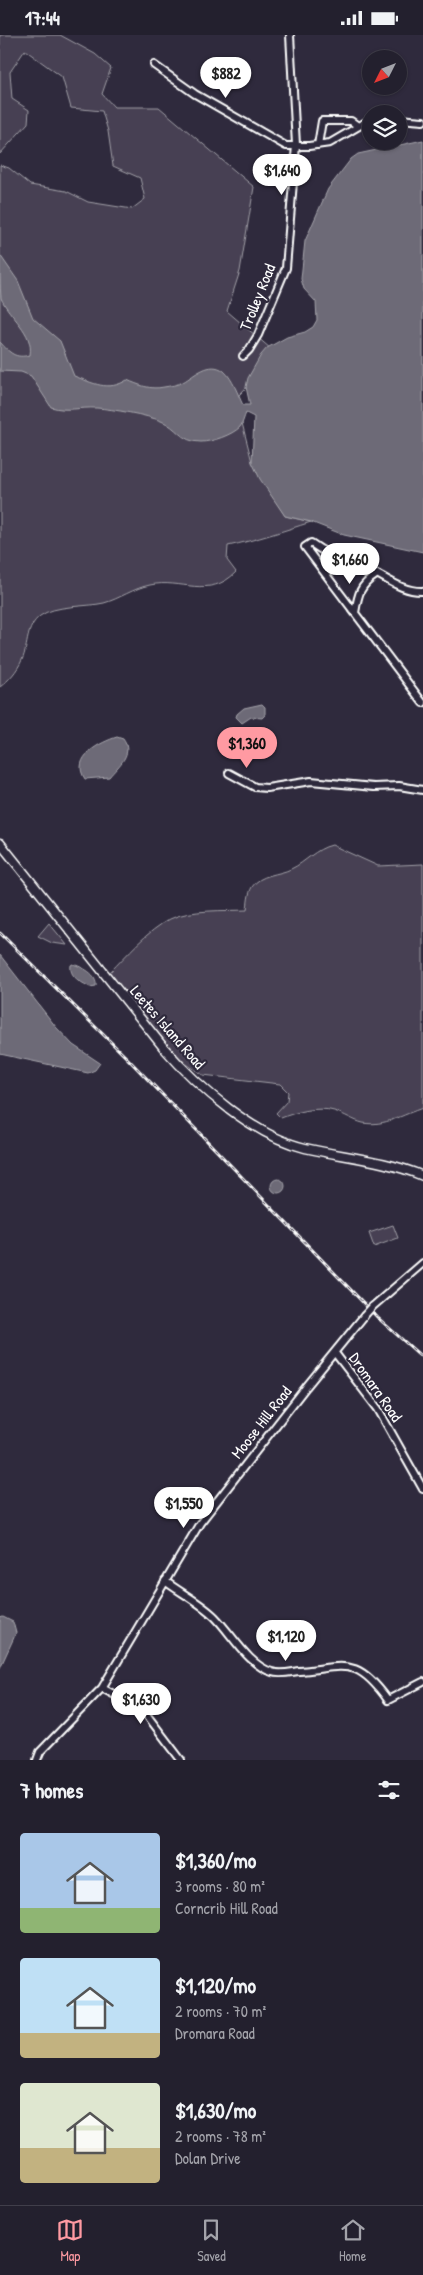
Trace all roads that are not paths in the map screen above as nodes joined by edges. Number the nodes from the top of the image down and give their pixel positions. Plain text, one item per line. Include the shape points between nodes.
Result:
1 (290, 35) edge
2 (154, 65) dead end
3 (407, 120) edge
4 (423, 121) edge
5 (362, 124) edge
6 (358, 126) junction
7 (296, 145) junction
8 (318, 145) junction
9 (243, 355) dead end
10 (376, 575) junction
11 (420, 591) edge
12 (423, 595) edge
13 (355, 613) junction
14 (423, 703) edge
15 (229, 773) dead end
16 (423, 790) edge
17 (0, 843) edge
18 (423, 1176) edge
19 (423, 1263) edge
20 (335, 1353) junction
21 (423, 1489) edge
22 (166, 1581) junction
23 (423, 1682) edge
24 (102, 1687) junction
25 (37, 1760) edge
26 (182, 1760) edge

1 - 7 street, Trolley Road
2 - 7 street via 195,94 286,146
3 - 4 street
5 - 6 street
6 - 8 street via 334,141
6 - 8 street via 351,121 322,121
7 - 8 street
7 - 9 street, Trolley Road via 286,267 258,335 250,350
10 - 11 street
10 - 13 street via 358,592
10 - 13 street via 330,556 311,543 305,547
11 - 12 street
13 - 14 street
15 - 16 street via 255,787 311,781
17 - 18 main road, Leetes Island Road via 164,1048 218,1099 278,1139
19 - 20 street, Moose Hill Road, bridge via 372,1307
20 - 21 street, Dromara Road via 378,1409
20 - 22 street, Moose Hill Road via 200,1523
22 - 23 street via 214,1617 258,1664 272,1673 341,1665 356,1668 374,1681 388,1699
22 - 24 street, Moose Hill Road
24 - 25 street, Moose Hill Road via 40,1752
24 - 26 street via 143,1710

